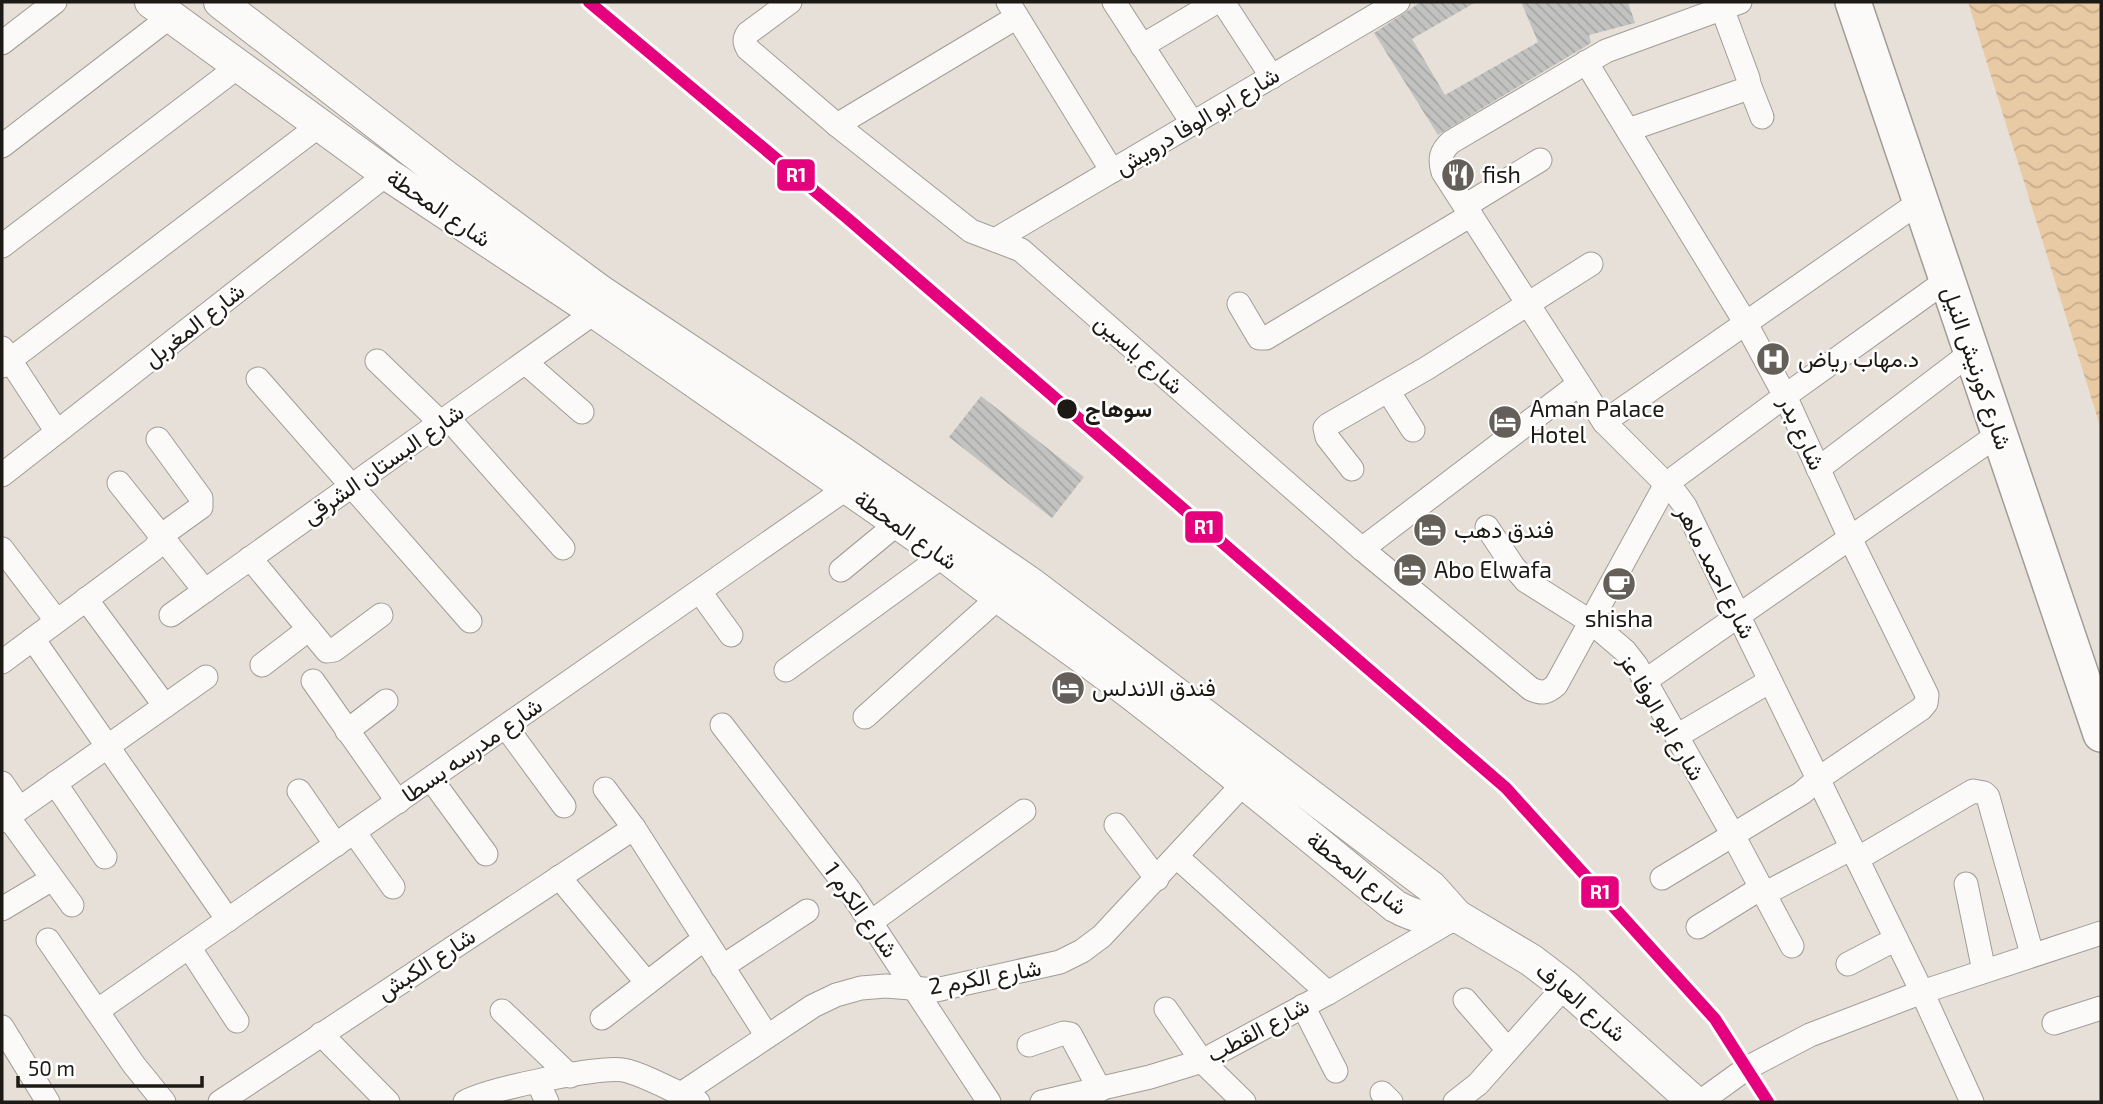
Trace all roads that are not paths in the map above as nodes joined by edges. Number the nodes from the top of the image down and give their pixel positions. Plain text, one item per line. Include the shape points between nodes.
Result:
1 (55, 2) edge
2 (220, 2) edge
3 (789, 2) edge
4 (1114, 2) edge
5 (1216, 2) edge
6 (1223, 2) edge
7 (1398, 2) edge
8 (1853, 2) edge
9 (1875, 2) edge
10 (1731, 5) edge
11 (161, 9) edge
12 (1013, 9) edge
13 (2, 43) edge
14 (1142, 46) junction
15 (1586, 62) junction
16 (239, 66) junction
17 (1272, 77) junction
18 (1749, 84) junction
19 (1762, 117) dead end
20 (1193, 124) junction
21 (320, 125) junction
22 (837, 125) junction
23 (1628, 131) junction
24 (2, 146) edge
25 (1540, 160) dead end
26 (1112, 171) junction
27 (387, 174) junction
28 (1920, 201) junction
29 (1468, 210) junction
30 (995, 240) junction
31 (2, 246) edge
32 (1591, 264) dead end
33 (1947, 280) junction
34 (1239, 304) dead end
35 (1529, 305) junction
36 (595, 312) junction
37 (1745, 321) junction
38 (1972, 352) junction
39 (4, 358) edge
40 (377, 361) dead end
41 (526, 363) junction
42 (258, 379) dead end
43 (1579, 384) junction
44 (1388, 391) junction
45 (1785, 396) junction
46 (582, 412) dead end
47 (444, 420) junction
48 (1604, 422) junction
49 (1413, 430) dead end
50 (57, 432) junction
51 (1999, 434) junction
52 (158, 439) dead end
53 (1352, 469) dead end
54 (1818, 469) junction
55 (2, 475) edge
56 (119, 483) dead end
57 (1666, 484) junction
58 (352, 486) junction
59 (847, 488) junction
60 (898, 523) junction
61 (1487, 527) dead end
62 (163, 538) junction
63 (1850, 538) junction
64 (563, 548) dead end
65 (2, 549) edge
66 (1362, 549) junction
67 (944, 555) junction
68 (250, 558) junction
69 (841, 570) dead end
70 (205, 591) junction
71 (700, 592) junction
72 (998, 598) junction
73 (86, 599) junction
74 (171, 614) dead end
75 (381, 614) dead end
76 (1738, 616) junction
77 (57, 620) junction
78 (470, 621) dead end
79 (1591, 622) junction
80 (309, 629) junction
81 (731, 635) dead end
82 (33, 639) junction
83 (5, 652) edge
84 (262, 665) dead end
85 (2101, 669) edge
86 (786, 670) dead end
87 (206, 677) dead end
88 (313, 681) dead end
89 (1645, 681) junction
90 (1770, 681) junction
91 (386, 701) dead end
92 (164, 706) junction
93 (865, 717) dead end
94 (722, 725) dead end
95 (506, 727) junction
96 (347, 731) junction
97 (2101, 734) edge
98 (1677, 736) junction
99 (107, 747) junction
100 (431, 779) junction
101 (1818, 779) junction
102 (2, 783) edge
103 (55, 783) junction
104 (1244, 783) junction
105 (605, 789) dead end
106 (299, 791) dead end
107 (398, 802) junction
108 (564, 806) dead end
109 (1024, 811) dead end
110 (10, 815) edge
111 (1116, 825) dead end
112 (634, 828) junction
113 (1732, 835) junction
114 (345, 839) junction
115 (1854, 853) junction
116 (486, 854) dead end
117 (105, 856) dead end
118 (1177, 856) junction
119 (559, 877) junction
120 (52, 878) junction
121 (1157, 878) junction
122 (1662, 878) dead end
123 (1966, 884) dead end
124 (393, 887) dead end
125 (1763, 891) junction
126 (72, 905) dead end
127 (2, 909) edge
128 (807, 911) dead end
129 (1457, 916) junction
130 (228, 920) junction
131 (872, 922) junction
132 (1698, 927) dead end
133 (2101, 933) edge
134 (704, 939) junction
135 (1896, 939) junction
136 (48, 940) dead end
137 (1792, 946) dead end
138 (189, 947) junction
139 (2032, 954) junction
140 (1848, 964) dead end
141 (722, 967) junction
142 (1984, 971) junction
143 (647, 983) junction
144 (1565, 986) junction
145 (915, 989) junction
146 (1922, 992) junction
147 (1328, 993) junction
148 (1465, 1000) dead end
149 (1303, 1006) junction
150 (2101, 1008) edge
151 (1166, 1009) dead end
152 (502, 1010) dead end
153 (97, 1011) junction
154 (603, 1018) dead end
155 (237, 1021) dead end
156 (2054, 1023) dead end
157 (2, 1027) edge
158 (321, 1034) junction
159 (767, 1036) junction
160 (1029, 1045) dead end
161 (1508, 1051) junction
162 (1202, 1061) junction
163 (1336, 1071) dead end
164 (570, 1076) junction
165 (1100, 1090) junction
166 (542, 1092) edge
167 (689, 1098) edge
168 (1232, 1099) edge
169 (48, 1102) edge
170 (164, 1102) edge
171 (220, 1102) edge
172 (388, 1102) edge
173 (465, 1102) edge
174 (989, 1102) edge
175 (1042, 1102) edge
176 (1455, 1102) edge
177 (1694, 1102) edge
178 (1700, 1102) edge
179 (1972, 1102) edge

1 - 13 street
2 - 129 street, شارع المحطة via 600,291 1034,586 1431,887
3 - 22 street, شارع ياسين via 748,33 745,44
4 - 14 street
5 - 14 street
6 - 17 street
7 - 17 street, شارع ابو الوفا درويش
8 - 28 main road, شارع كورنيش النيل
9 - 85 main road, شارع كورنيش النيل
10 - 15 street via 1627,41
10 - 18 street
11 - 16 street, شارع المحطة
11 - 24 street
12 - 22 street
12 - 26 street
14 - 20 street
15 - 23 street, شارع بدر
15 - 29 street, شارع احمد ماهر via 1445,148 1440,163 1443,172
16 - 21 street, شارع المحطة
16 - 31 street
17 - 20 street, شارع ابو الوفا درويش
18 - 19 street
18 - 23 street via 1740,92
20 - 26 street, شارع ابو الوفا درويش
21 - 27 street, شارع المحطة
21 - 39 street
22 - 30 street, شارع ياسين via 971,231
23 - 37 street, شارع بدر
25 - 29 street
26 - 30 street, شارع ابو الوفا درويش
27 - 36 street, شارع المحطة
27 - 50 street, شارع المغربل via 333,203
28 - 33 main road, شارع كورنيش النيل
28 - 37 street
29 - 34 street via 1266,338 1259,338
29 - 35 street, شارع احمد ماهر
30 - 66 street, شارع ياسين via 1021,250
32 - 35 street
33 - 38 main road, شارع كورنيش النيل
33 - 45 street
35 - 43 street, شارع احمد ماهر
35 - 44 street
36 - 41 street, شارع البستان الشرقى
36 - 59 street, شارع المحطة
37 - 45 street, شارع بدر
37 - 48 street
38 - 51 main road, شارع كورنيش النيل
38 - 54 street
39 - 50 street
40 - 47 street
41 - 46 street
41 - 47 street, شارع البستان الشرقى
42 - 58 street
43 - 48 street, شارع احمد ماهر
43 - 66 street
44 - 49 street
44 - 53 street via 1325,428 1326,437
45 - 54 street, شارع بدر
45 - 57 street
47 - 58 street, شارع البستان الشرقى
47 - 64 street
48 - 57 street, شارع احمد ماهر
50 - 55 street, شارع المغربل
51 - 63 street
51 - 97 main road, شارع كورنيش النيل
52 - 62 street via 202,501 199,509
54 - 63 street, شارع بدر
56 - 62 street
57 - 76 street, شارع احمد ماهر via 1685,506
57 - 79 street
58 - 68 street, شارع البستان الشرقى
58 - 78 street
59 - 60 street, شارع المحطة
59 - 71 street, شارع مدرسه بسطا
60 - 67 street, شارع المحطة
60 - 69 street
61 - 79 street, شارع ابو الوفا عز via 1526,581
62 - 70 street
62 - 73 street
63 - 76 street
63 - 101 street, شارع بدر via 1927,695 1921,709
65 - 77 street
66 - 79 street, شارع ياسين via 1540,693 1556,685
67 - 72 street, شارع المحطة
67 - 86 street
68 - 70 street, شارع البستان الشرقى
68 - 80 street
70 - 74 street, شارع البستان الشرقى
71 - 81 street
71 - 95 street, شارع مدرسه بسطا
72 - 93 street
72 - 104 street, شارع المحطة
73 - 77 street
73 - 92 street
75 - 80 street via 331,651
76 - 89 street
76 - 90 street, شارع احمد ماهر
77 - 82 street
79 - 89 street, شارع ابو الوفا عز via 1625,651
80 - 84 street
82 - 83 street
82 - 99 street
87 - 92 street
88 - 96 street
89 - 98 street, شارع ابو الوفا عز
90 - 98 street
90 - 101 street, شارع احمد ماهر
91 - 96 street
92 - 99 street
94 - 131 street, شارع الكرم 1
95 - 100 street, شارع مدرسه بسطا
95 - 108 street
96 - 107 street
98 - 113 street, شارع ابو الوفا عز
99 - 103 street
99 - 130 street
100 - 107 street, شارع مدرسه بسطا
100 - 116 street
101 - 113 street, شارع بدر
101 - 115 street, شارع احمد ماهر
102 - 110 street
103 - 110 street
103 - 117 street
104 - 118 street, شارع الكرم 2
104 - 129 street, شارع المحطة via 1395,906 1436,920
105 - 112 street
106 - 114 street
107 - 114 street, شارع مدرسه بسطا
109 - 131 street
110 - 120 street
111 - 121 street
112 - 119 street, شارع الكبش
112 - 134 street
113 - 122 street, شارع بدر
113 - 125 street, شارع ابو الوفا عز
114 - 124 street
114 - 130 street, شارع مدرسه بسطا
115 - 125 street
115 - 135 street, شارع احمد ماهر
115 - 139 street via 1973,791 1984,793
118 - 121 street, شارع الكرم 2
118 - 147 street
119 - 143 street
119 - 158 street, شارع الكبش
120 - 126 street
120 - 127 street
121 - 145 street, شارع الكرم 2 via 1102,936 1060,962 936,990
123 - 142 street
125 - 132 street
125 - 137 street, شارع ابو الوفا عز
128 - 141 street
129 - 144 street, شارع العارف
129 - 147 street, شارع القطب
130 - 138 street, شارع مدرسه بسطا
131 - 145 street, شارع الكرم 1
133 - 139 street
134 - 141 street
134 - 143 street
135 - 140 street
135 - 146 street, شارع احمد ماهر
136 - 153 street
138 - 153 street, شارع مدرسه بسطا
138 - 155 street
139 - 142 street
141 - 159 street
142 - 146 street
143 - 154 street
144 - 161 street
144 - 177 street, شارع العارف
145 - 159 street, شارع الكرم 2 via 886,986 836,995
145 - 174 street, شارع الكرم 1
146 - 178 street via 1810,1035 1747,1068
146 - 179 street, شارع احمد ماهر
147 - 149 street, شارع القطب
148 - 161 street
149 - 162 street, شارع القطب
149 - 163 street
150 - 156 street
151 - 162 street
152 - 164 street
153 - 170 street
157 - 169 street
158 - 171 street, شارع الكبش
158 - 172 street
159 - 167 street, شارع الكرم 2
160 - 165 street via 1070,1034
161 - 176 street
162 - 165 street, شارع القطب
162 - 168 street
164 - 166 street
164 - 167 street via 604,1069 627,1071
165 - 175 street, شارع القطب
166 - 173 street via 487,1094

